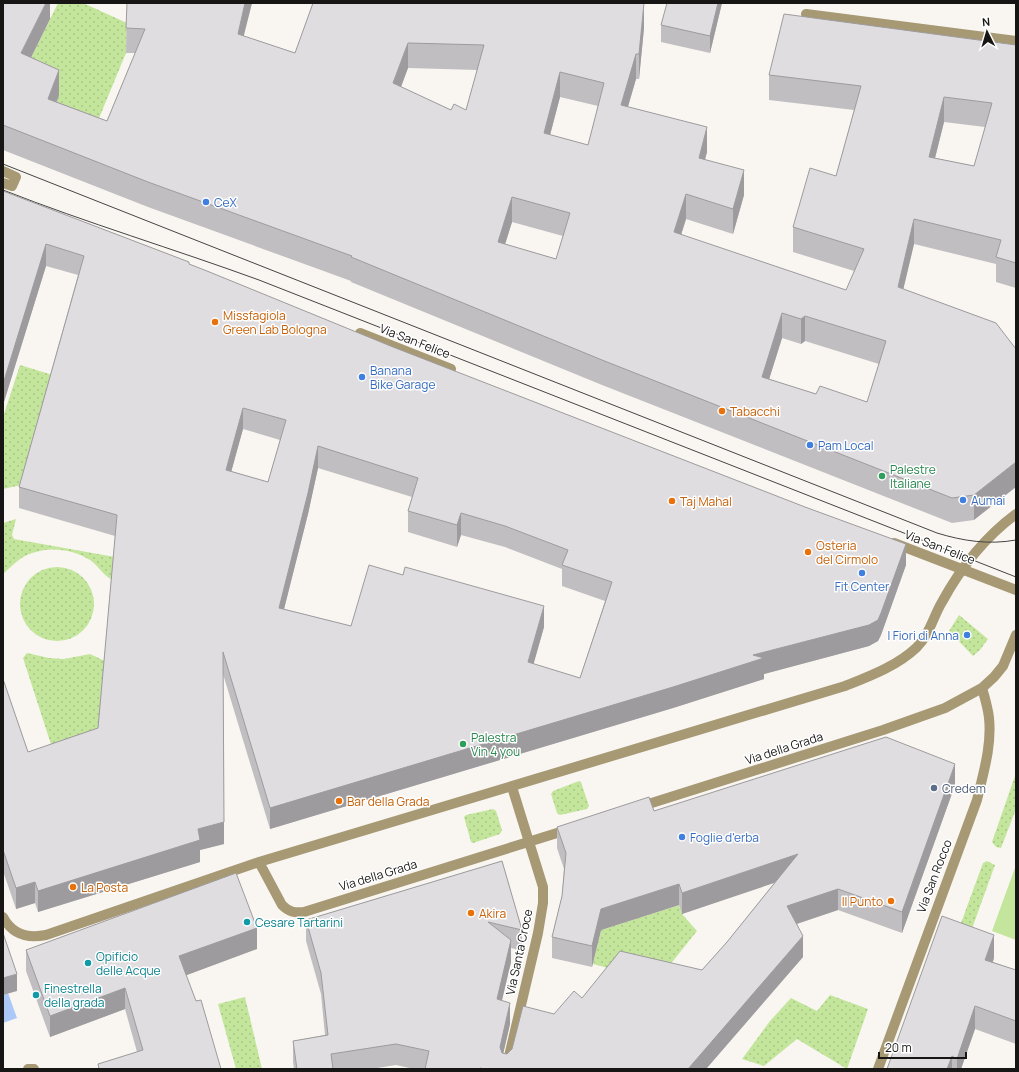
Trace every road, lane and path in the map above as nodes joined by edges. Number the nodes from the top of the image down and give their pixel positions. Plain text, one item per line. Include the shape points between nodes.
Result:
1 (806, 14) dead end
2 (1016, 41) edge
3 (3, 170) edge
4 (3, 183) edge
5 (353, 331) edge
6 (457, 371) edge
7 (1016, 514) edge
8 (886, 540) edge
9 (962, 569) junction
10 (1016, 590) edge
11 (1016, 635) edge
12 (982, 688) junction
13 (512, 787) junction
14 (633, 809) edge
15 (580, 826) edge
16 (529, 842) junction
17 (259, 862) junction
18 (3, 917) edge
19 (28, 1069) edge
20 (34, 1069) edge
21 (506, 1069) edge
22 (878, 1069) edge

1 - 2 street
3 - 4 street via 16,177 12,186
5 - 6 street, Via San Felice
7 - 9 street via 997,530
8 - 9 street, Via San Felice
9 - 10 street, Via San Felice
9 - 13 street via 940,604 924,639 911,652 889,667 845,686
11 - 12 street, Via della Grada via 1002,666
12 - 14 street, Via della Grada via 945,708 910,721
12 - 22 street, Via San Rocco via 990,725 986,762 977,800
13 - 16 street
13 - 17 street
15 - 16 street, Via della Grada
16 - 17 street, Via della Grada via 294,913 282,905
16 - 21 street, Via Santa Croce via 543,887 543,903
17 - 18 street via 46,935 25,936 13,931
19 - 20 street

